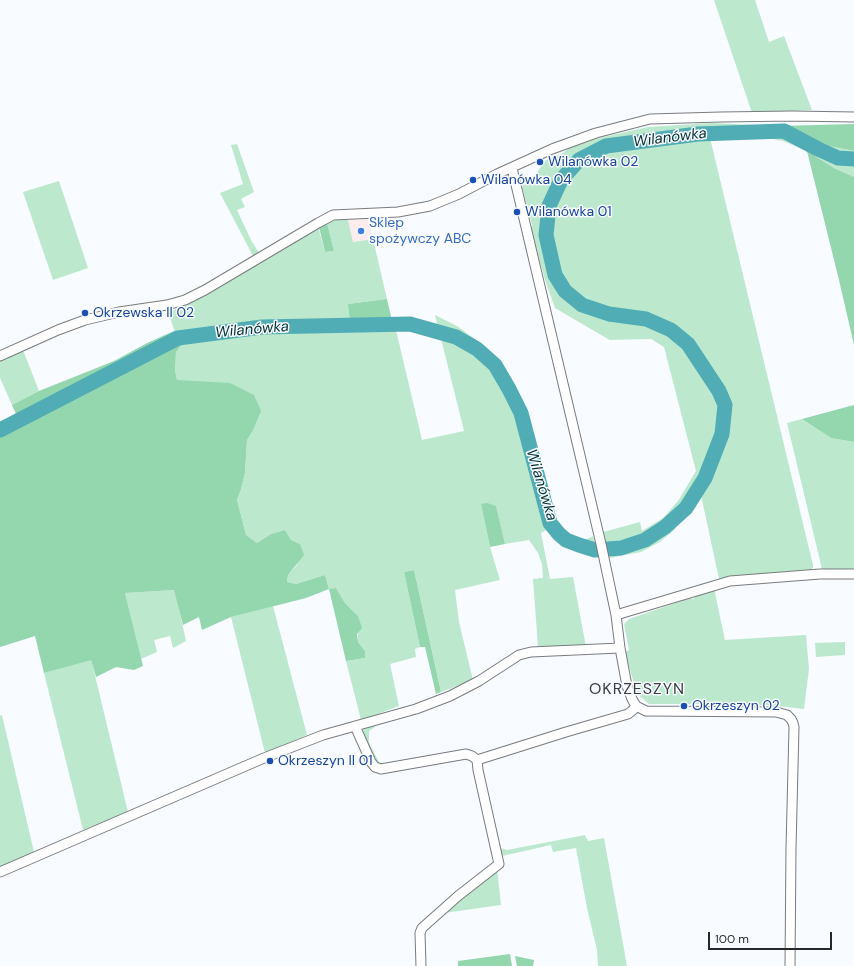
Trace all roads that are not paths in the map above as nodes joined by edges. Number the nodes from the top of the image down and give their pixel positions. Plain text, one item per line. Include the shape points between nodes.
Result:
1 (854, 117) edge
2 (512, 168) junction
3 (0, 356) edge
4 (854, 574) edge
5 (616, 615) junction
6 (620, 648) junction
7 (636, 706) junction
8 (355, 726) junction
9 (477, 760) junction
10 (0, 872) edge
11 (422, 966) edge
12 (790, 966) edge

1 - 2 street via 650,119 596,133 552,149
2 - 3 street via 430,206 398,212 333,215 185,300 85,320
2 - 5 street
4 - 5 street via 730,581
5 - 6 street
6 - 7 street via 627,686
6 - 8 street via 527,652 450,696 416,709
7 - 9 street via 628,714
7 - 12 street via 646,711 776,712 784,713 791,719 794,727
8 - 9 street via 370,762 378,769 466,754
8 - 10 street via 323,735 264,758
9 - 11 street via 500,864 422,928

